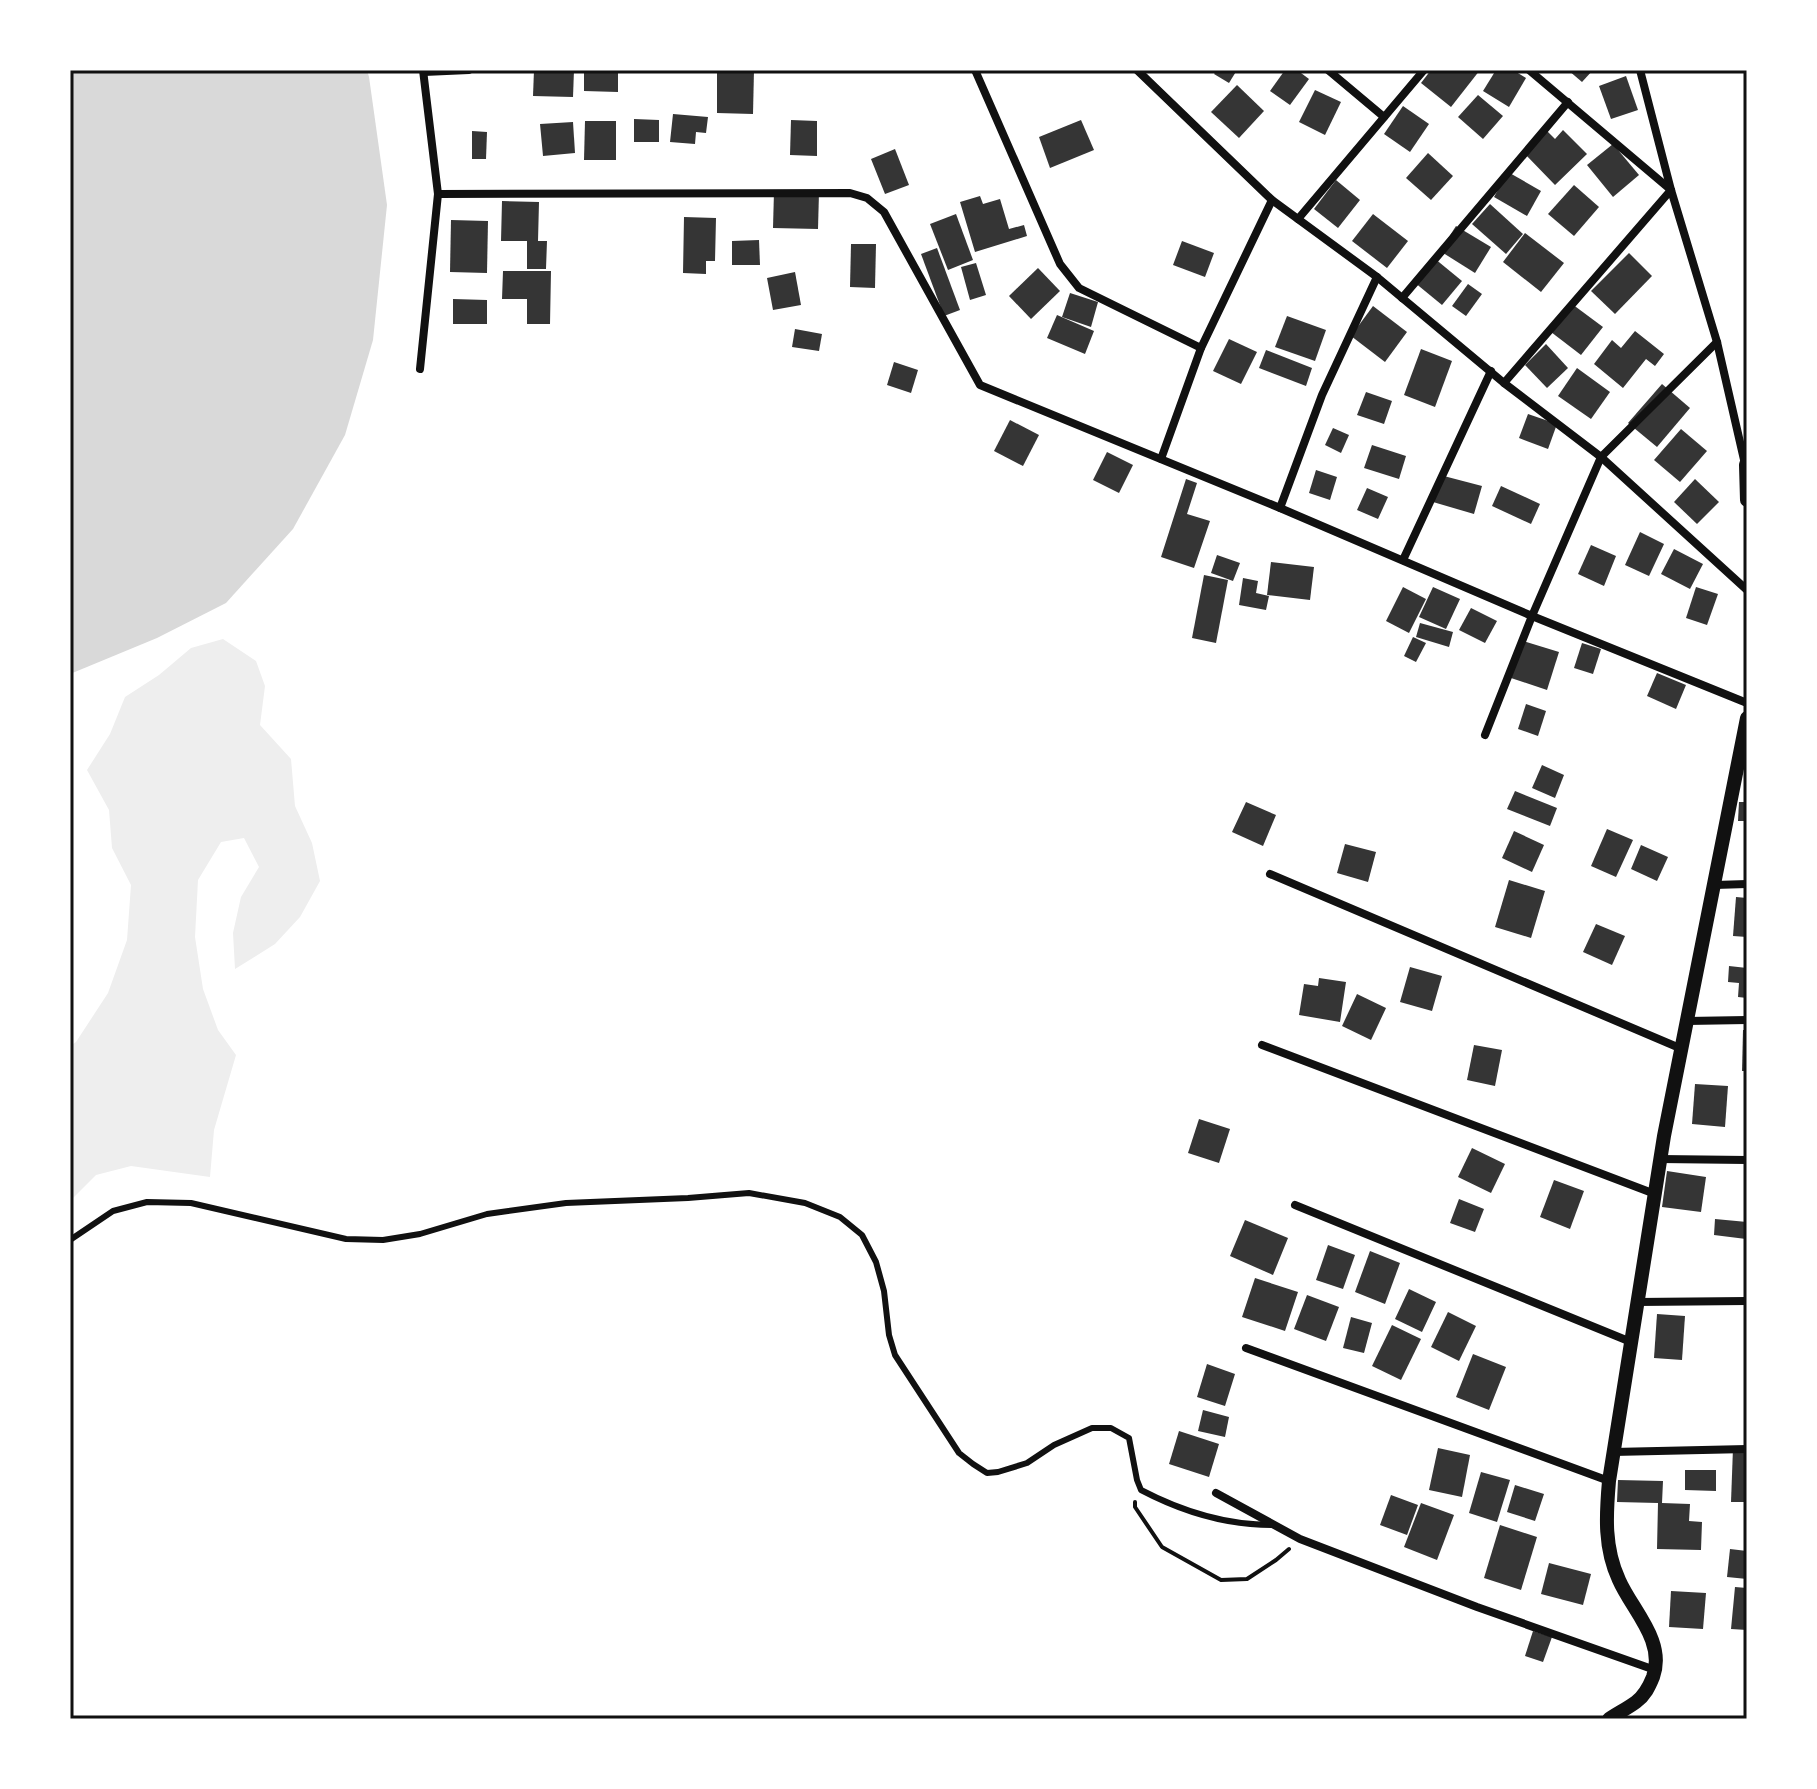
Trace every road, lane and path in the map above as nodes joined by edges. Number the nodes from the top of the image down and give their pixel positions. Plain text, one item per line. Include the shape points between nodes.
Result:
1 (469, 70) edge
2 (975, 70) edge
3 (1137, 70) edge
4 (1328, 70) edge
5 (1424, 70) edge
6 (1529, 70) edge
7 (1640, 70) edge
8 (423, 71) edge
9 (1568, 102) junction
10 (1384, 117) junction
11 (1671, 190) junction
12 (438, 194) junction
13 (1272, 200) junction
14 (1298, 219) junction
15 (1377, 277) junction
16 (1402, 298) junction
17 (1717, 342) junction
18 (1201, 348) junction
19 (420, 369) dead end
20 (1491, 371) junction
21 (1504, 383) junction
22 (1601, 457) junction
23 (1161, 459) junction
24 (1746, 463) edge
25 (1747, 482) edge
26 (1747, 500) edge
27 (1280, 508) junction
28 (1403, 560) junction
29 (1747, 590) edge
30 (1532, 616) junction
31 (1747, 703) edge
32 (1747, 718) edge
33 (1485, 735) dead end
34 (1270, 874) dead end
35 (1747, 884) edge
36 (1715, 885) junction
37 (1747, 1020) edge
38 (1687, 1021) junction
39 (1262, 1045) dead end
40 (1682, 1049) junction
41 (1660, 1159) junction
42 (1747, 1160) edge
43 (1655, 1194) junction
44 (1295, 1205) dead end
45 (70, 1240) edge
46 (1747, 1301) edge
47 (1637, 1302) junction
48 (1631, 1342) junction
49 (1246, 1348) dead end
50 (1747, 1449) edge
51 (1613, 1452) junction
52 (1137, 1480) junction
53 (1609, 1481) junction
54 (1216, 1493) dead end
55 (1273, 1525) junction
56 (1300, 1539) junction
57 (1655, 1670) junction
58 (1609, 1719) edge

1 - 8 street
2 - 18 street via 1060,264 1079,288
3 - 13 street
4 - 10 street
5 - 10 street
6 - 9 street
7 - 11 street
8 - 12 street
9 - 11 street
9 - 16 street
10 - 14 street
11 - 17 street
11 - 21 street
12 - 19 street
12 - 23 street via 850,193 867,198 884,212 980,385
13 - 14 street
13 - 18 street
14 - 15 street
15 - 16 street
15 - 27 street via 1322,395
16 - 20 street
17 - 22 street
17 - 24 street
18 - 23 street
20 - 21 street
20 - 28 street
21 - 22 street
22 - 29 street
22 - 30 street
23 - 27 street
24 - 25 street
25 - 26 street
27 - 28 street
28 - 30 street
30 - 31 street
30 - 33 street
32 - 36 street
34 - 40 street
35 - 36 street
36 - 38 street
37 - 38 street
38 - 40 street
39 - 43 street
40 - 41 street
41 - 42 street
41 - 43 street
43 - 47 street
44 - 48 street
45 - 52 lane via 113,1211 147,1202 191,1203 370,1240 566,1203 749,1193 805,1203 840,1217 862,1235 884,1291 895,1355 959,1453 987,1473 998,1472 1027,1463 1092,1428 1111,1428 1129,1438
46 - 47 street
47 - 48 street
48 - 51 street
49 - 53 street
50 - 51 street
51 - 53 street
52 - 55 lane via 1141,1490 1193,1512
52 - 56 path via 1135,1507 1162,1547 1221,1580 1247,1579
53 - 57 street via 1609,1551 1653,1640
54 - 55 street
55 - 56 street
56 - 57 street
57 - 58 street via 1636,1702

